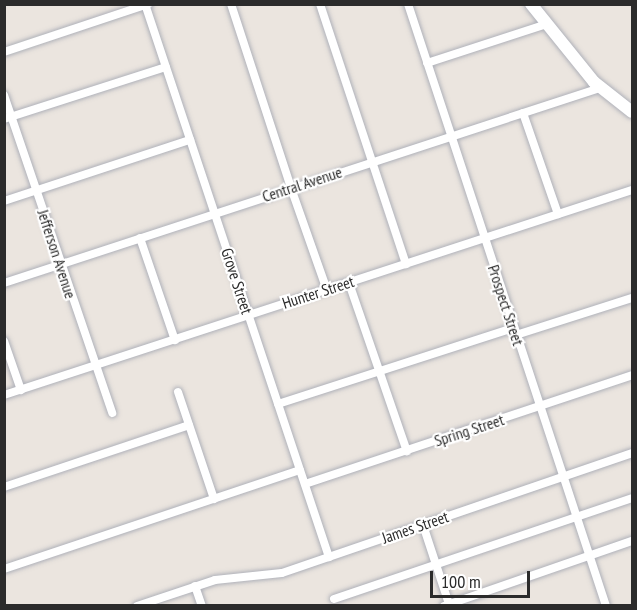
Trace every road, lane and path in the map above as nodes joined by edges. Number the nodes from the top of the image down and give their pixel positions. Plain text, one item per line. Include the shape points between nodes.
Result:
1 (231, 4) edge
2 (320, 4) edge
3 (408, 4) edge
4 (531, 4) edge
5 (146, 5) edge
6 (547, 24) junction
7 (4, 52) edge
8 (427, 63) junction
9 (166, 67) junction
10 (600, 88) junction
11 (4, 95) edge
12 (633, 112) edge
13 (523, 113) junction
14 (8, 118) edge
15 (450, 136) junction
16 (190, 140) junction
17 (372, 161) junction
18 (291, 188) junction
19 (633, 190) edge
20 (36, 191) junction
21 (4, 201) edge
22 (214, 213) junction
23 (558, 214) junction
24 (140, 238) junction
25 (484, 238) junction
26 (60, 264) junction
27 (406, 264) junction
28 (4, 283) edge
29 (349, 283) junction
30 (327, 290) junction
31 (633, 298) edge
32 (249, 315) junction
33 (515, 332) junction
34 (175, 340) junction
35 (4, 341) edge
36 (95, 366) junction
37 (379, 371) junction
38 (633, 375) edge
39 (21, 390) junction
40 (178, 392) dead end
41 (4, 395) edge
42 (278, 404) junction
43 (540, 406) junction
44 (112, 413) dead end
45 (189, 425) junction
46 (407, 451) junction
47 (633, 453) edge
48 (300, 470) junction
49 (563, 476) junction
50 (305, 484) junction
51 (4, 487) edge
52 (633, 498) edge
53 (214, 499) junction
54 (577, 517) junction
55 (423, 525) junction
56 (633, 542) edge
57 (590, 556) junction
58 (329, 557) junction
59 (436, 565) junction
60 (4, 569) edge
61 (195, 586) junction
62 (334, 599) dead end
63 (446, 605) edge
64 (137, 606) edge
65 (202, 606) edge
66 (606, 606) edge

1 - 18 street
2 - 17 street
3 - 8 street, Prospect Street
4 - 6 street
5 - 7 street
5 - 9 street, Grove Street
6 - 8 street
6 - 10 street
8 - 15 street, Prospect Street
9 - 14 street
9 - 16 street, Grove Street
10 - 12 street
10 - 13 street, Central Avenue
11 - 14 street, Jefferson Avenue
13 - 15 street, Central Avenue
13 - 23 street
14 - 20 street, Jefferson Avenue
15 - 17 street, Central Avenue
15 - 25 street, Prospect Street
16 - 20 street
16 - 22 street, Grove Street
17 - 18 street, Central Avenue
17 - 27 street
18 - 22 street, Central Avenue
18 - 30 street
19 - 23 street, Hunter Street
20 - 21 street
20 - 26 street, Jefferson Avenue
22 - 24 street, Central Avenue
22 - 32 street, Grove Street
23 - 25 street, Hunter Street
24 - 26 street, Central Avenue
24 - 34 street
25 - 27 street, Hunter Street
25 - 33 street, Prospect Street
26 - 28 street, Central Avenue
26 - 36 street, Jefferson Avenue
27 - 29 street, Hunter Street
29 - 30 street, Hunter Street
29 - 37 street
30 - 32 street, Hunter Street
31 - 33 street
32 - 34 street, Hunter Street
32 - 42 street, Grove Street
33 - 37 street
33 - 43 street, Prospect Street
34 - 36 street, Hunter Street
35 - 39 street
36 - 39 street, Hunter Street
36 - 44 street, Jefferson Avenue
37 - 42 street
37 - 46 street
38 - 43 street, Spring Street
39 - 41 street, Hunter Street
40 - 45 street
42 - 48 street, Grove Street
43 - 46 street, Spring Street
43 - 49 street, Prospect Street
45 - 51 street
45 - 53 street
46 - 50 street, Spring Street
47 - 49 street, James Street
48 - 50 street, Grove Street
48 - 53 street
49 - 54 street, Prospect Street
49 - 55 street, James Street
50 - 58 street, Grove Street
52 - 54 street
53 - 60 street
54 - 57 street, Prospect Street
54 - 59 street
55 - 58 street, James Street
55 - 59 street
56 - 57 street
57 - 63 street
57 - 66 street, Prospect Street
58 - 61 street, James Street via 271,576 227,578
59 - 62 street
59 - 63 street
61 - 64 street, James Street
61 - 65 street

